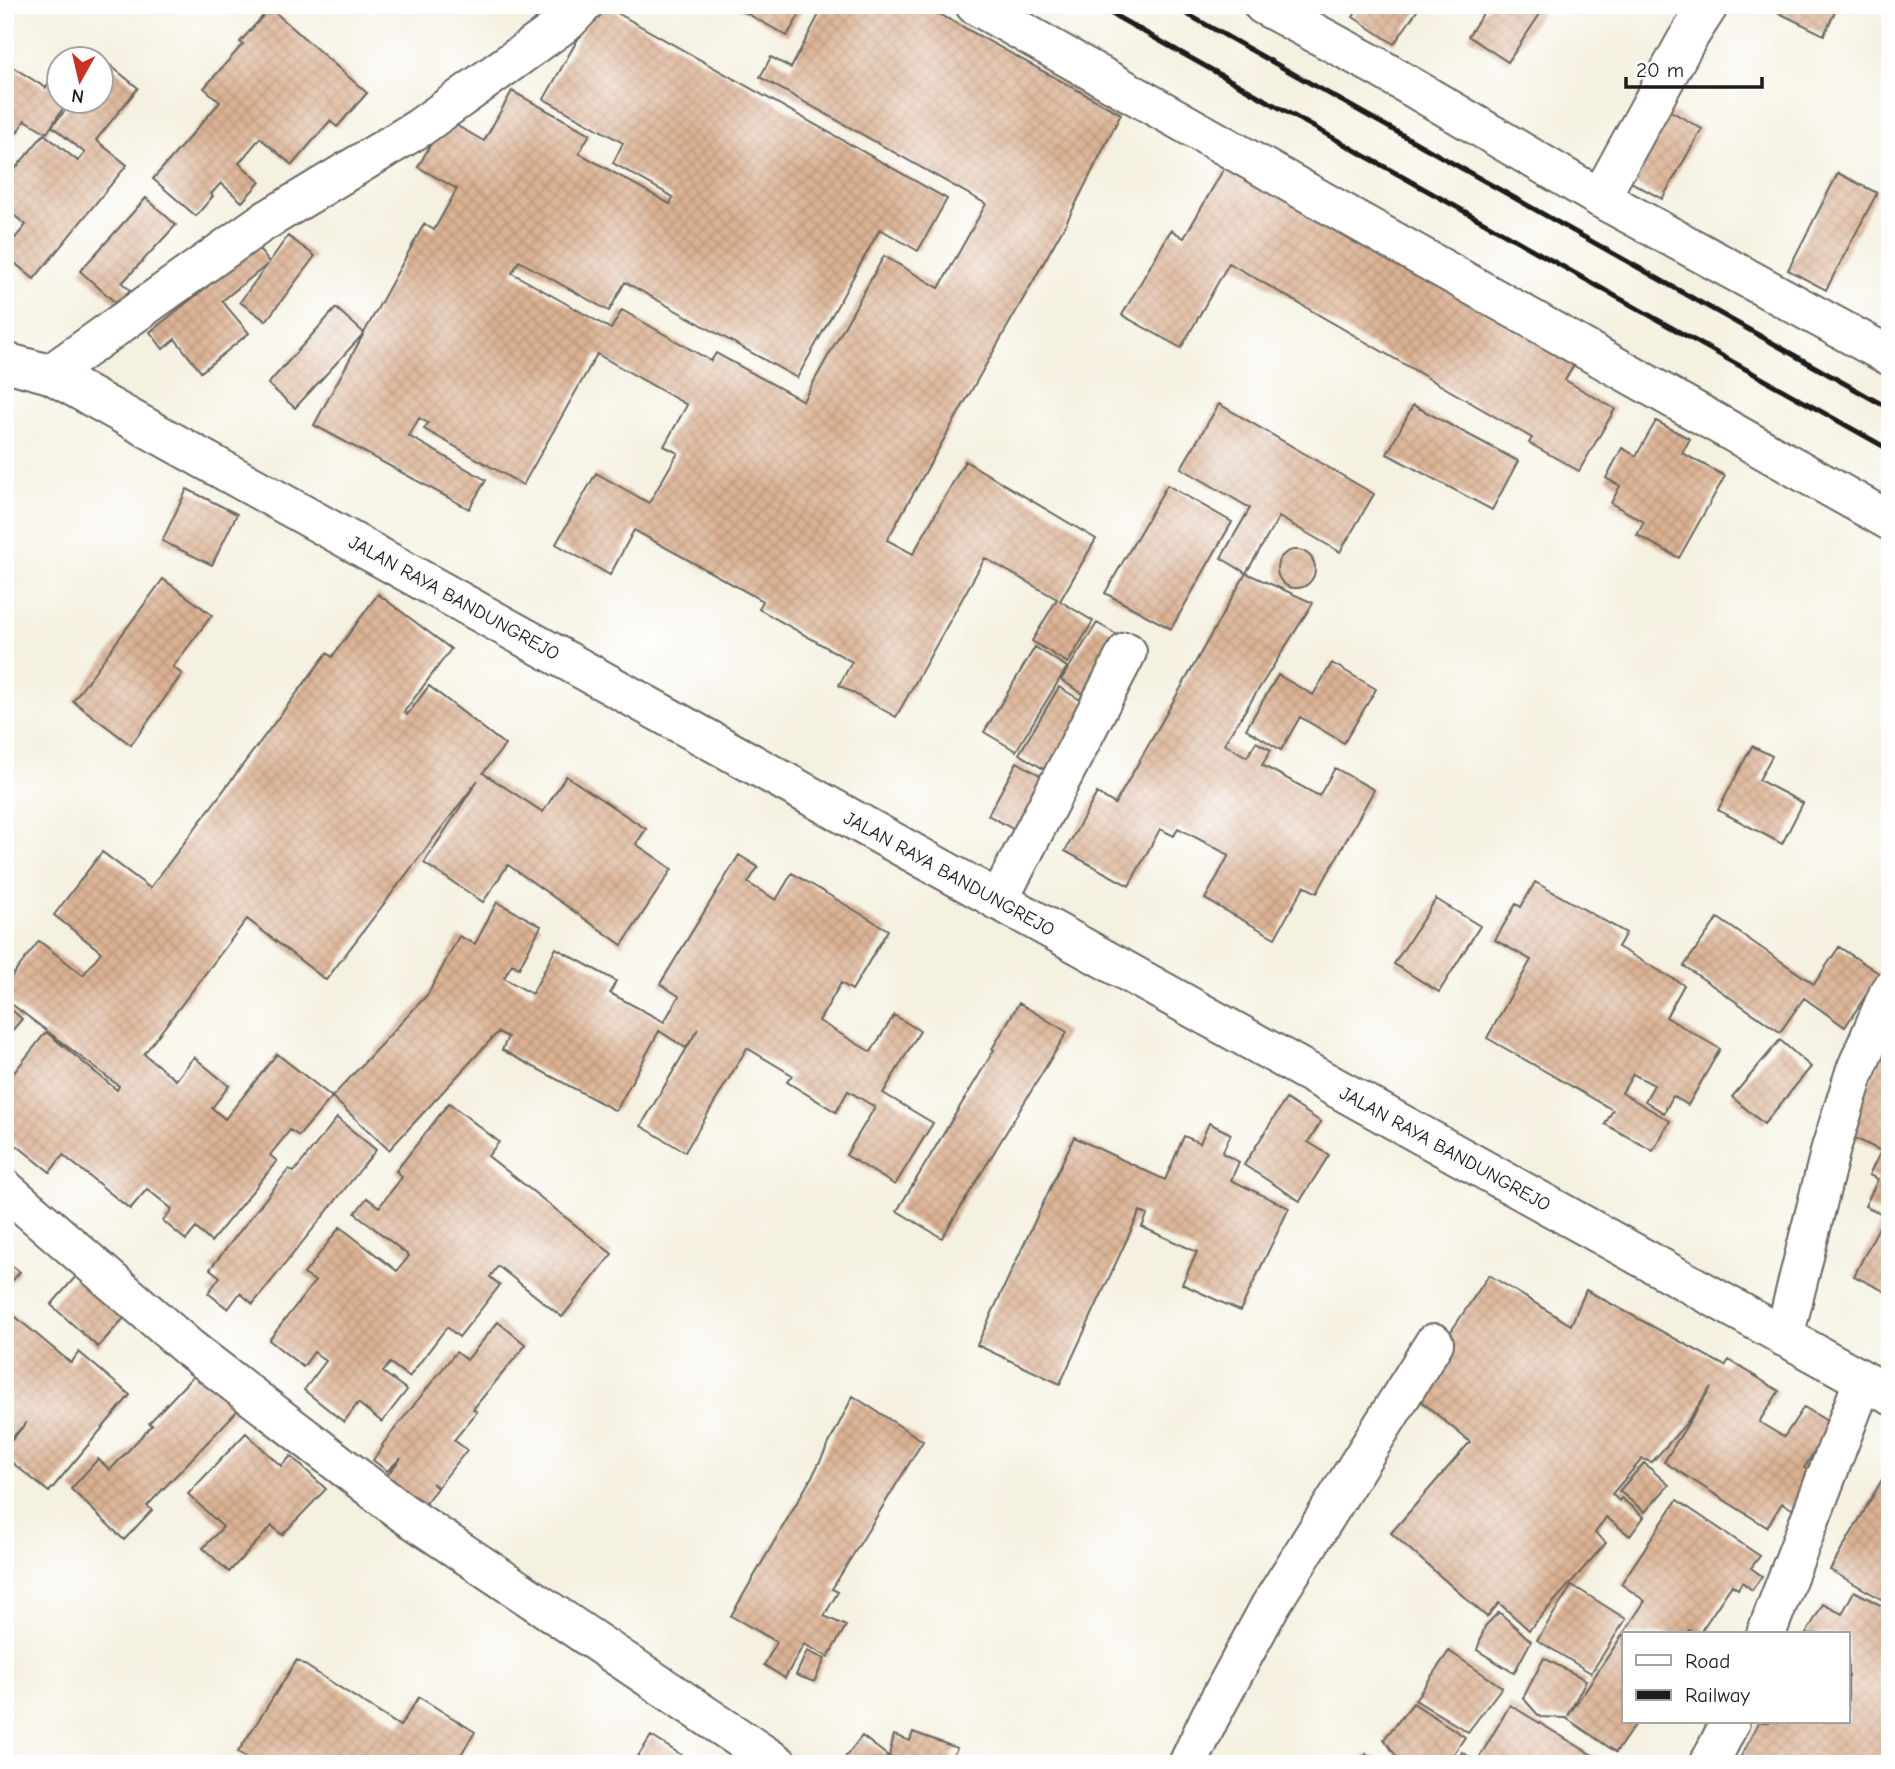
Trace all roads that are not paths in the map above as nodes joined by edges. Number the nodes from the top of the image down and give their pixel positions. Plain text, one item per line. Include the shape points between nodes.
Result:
1 (975, 5) edge
2 (1263, 5) edge
3 (1709, 5) edge
4 (568, 11) edge
5 (1600, 198) junction
6 (1890, 356) edge
7 (5, 362) edge
8 (50, 374) junction
9 (1890, 521) edge
10 (1127, 652) dead end
11 (998, 901) junction
12 (1890, 990) edge
13 (5, 1189) edge
14 (1784, 1337) junction
15 (1434, 1343) dead end
16 (1876, 1388) edge
17 (1767, 1632) edge
18 (1729, 1724) edge
19 (778, 1764) edge
20 (1188, 1764) edge
21 (1709, 1764) edge

1 - 9 street
2 - 5 street
3 - 5 street
4 - 8 street via 419,128 260,224
5 - 6 street
7 - 8 street, JALAN RAYA BANDUNGREJO
8 - 11 street, JALAN RAYA BANDUNGREJO
10 - 11 street
11 - 14 street, JALAN RAYA BANDUNGREJO
12 - 14 street via 1854,1072
13 - 19 street via 189,1348 402,1512
14 - 16 street, JALAN RAYA BANDUNGREJO
15 - 20 street via 1270,1606
16 - 17 street
18 - 21 street

